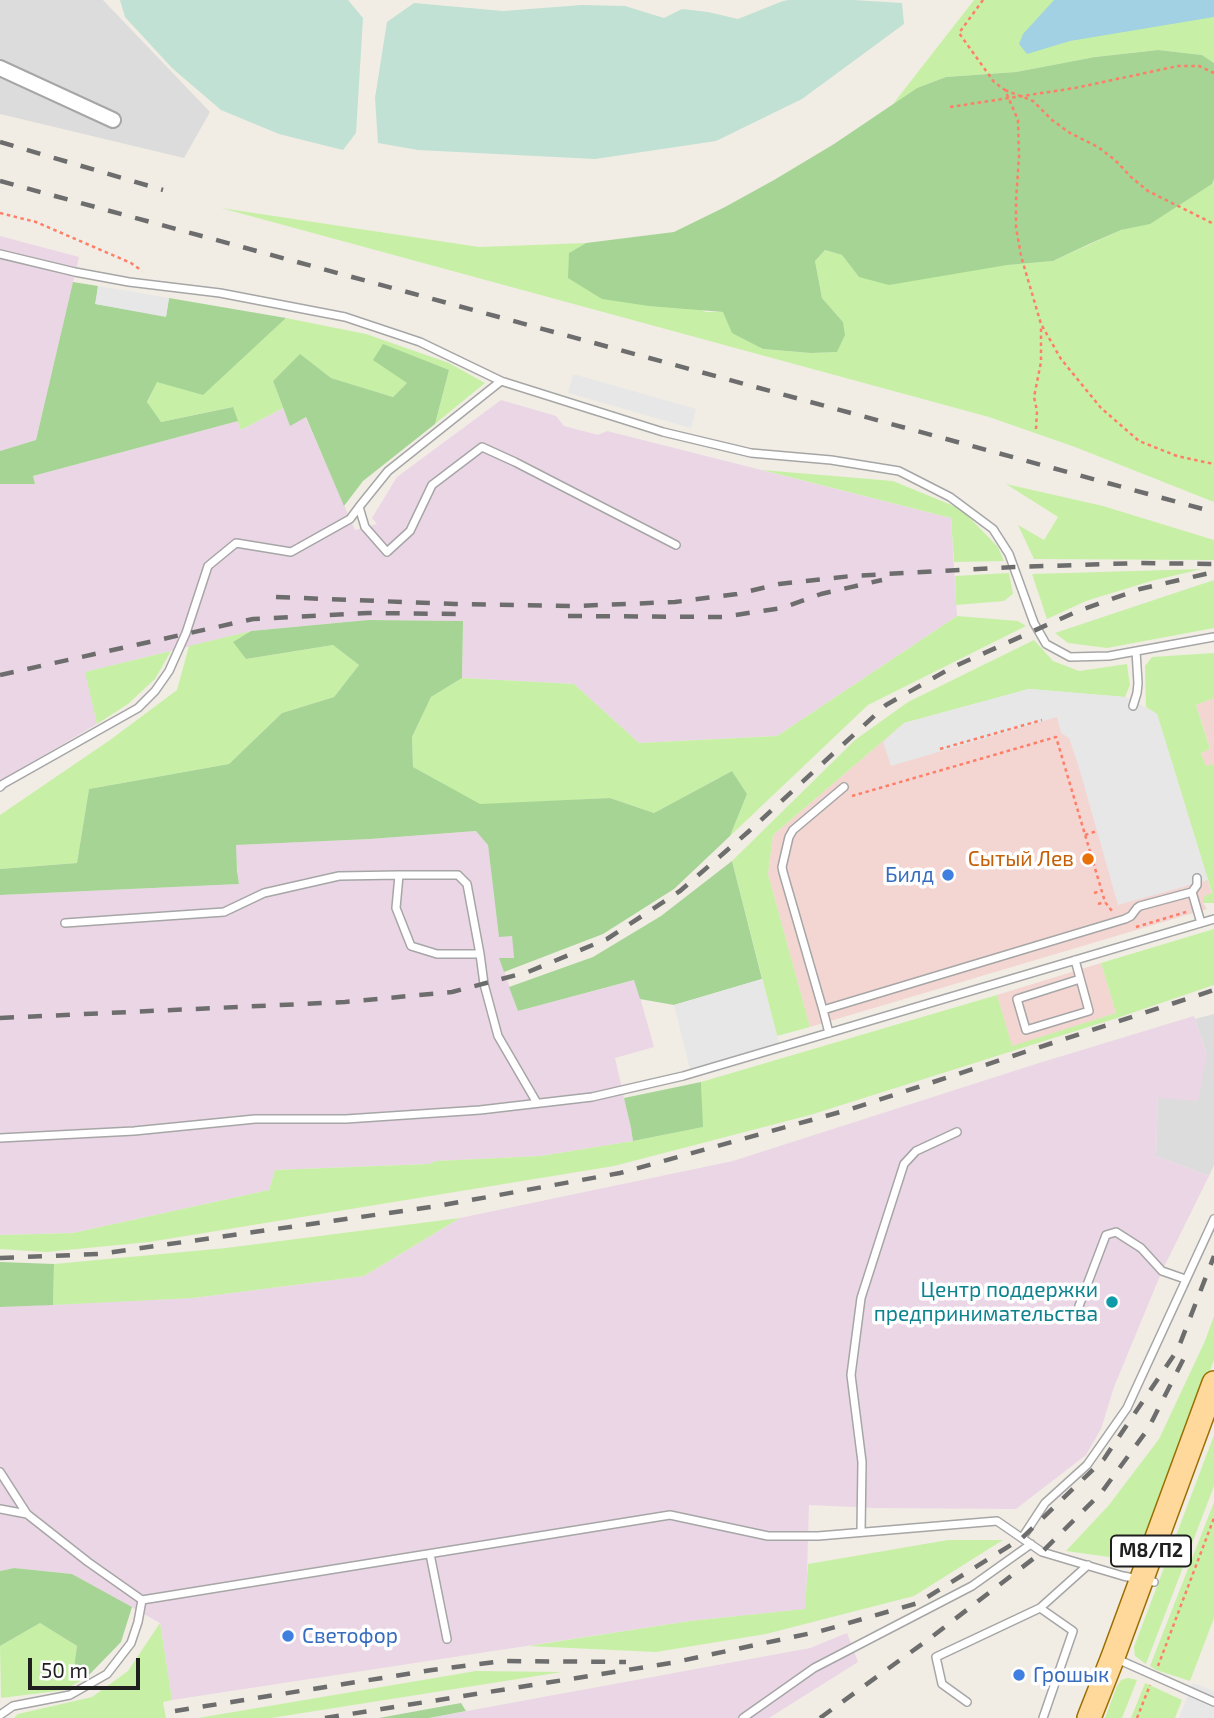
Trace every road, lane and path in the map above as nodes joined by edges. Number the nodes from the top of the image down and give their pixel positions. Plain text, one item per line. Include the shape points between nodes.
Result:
1 (983, 0) edge
2 (0, 68) edge
3 (1214, 73) edge
4 (1005, 90) junction
5 (1022, 96) junction
6 (1008, 98) junction
7 (950, 107) dead end
8 (113, 120) dead end
9 (0, 213) edge
10 (1214, 224) edge
11 (0, 254) edge
12 (161, 286) junction
13 (1041, 324) junction
14 (502, 381) junction
15 (1036, 429) dead end
16 (1214, 464) edge
17 (359, 507) junction
18 (676, 545) dead end
19 (1214, 637) edge
20 (1136, 651) junction
21 (1133, 706) dead end
22 (1042, 720) dead end
23 (1046, 734) dead end
24 (1048, 739) junction
25 (940, 749) dead end
26 (844, 787) dead end
27 (0, 788) edge
28 (824, 804) junction
29 (1097, 831) dead end
30 (1085, 835) junction
31 (398, 875) junction
32 (1197, 878) dead end
33 (1101, 891) junction
34 (1094, 892) dead end
35 (1192, 892) junction
36 (1105, 902) junction
37 (1098, 904) dead end
38 (1186, 912) dead end
39 (1114, 913) dead end
40 (1214, 919) edge
41 (65, 923) dead end
42 (1201, 923) junction
43 (1135, 927) dead end
44 (480, 954) junction
45 (1074, 960) junction
46 (1080, 979) junction
47 (823, 1010) junction
48 (829, 1033) junction
49 (537, 1103) junction
50 (957, 1132) dead end
51 (0, 1138) edge
52 (1214, 1219) edge
53 (1185, 1279) junction
54 (1079, 1306) dead end
55 (1214, 1384) edge
56 (1214, 1423) edge
57 (0, 1472) edge
58 (0, 1509) edge
59 (27, 1514) junction
60 (1214, 1518) edge
61 (861, 1532) junction
62 (1022, 1538) junction
63 (1031, 1544) junction
64 (430, 1554) junction
65 (1088, 1565) junction
66 (1147, 1581) junction
67 (142, 1600) junction
68 (1040, 1608) junction
69 (447, 1639) dead end
70 (1118, 1660) junction
71 (1154, 1676) junction
72 (967, 1702) dead end
73 (1214, 1702) edge
74 (0, 1715) edge
75 (743, 1718) edge
76 (1043, 1718) edge
77 (1089, 1718) edge
78 (1102, 1718) edge
79 (1137, 1718) edge

1 - 4 path via 959,33 994,82
2 - 8 street
3 - 5 path via 1199,66 1178,66
4 - 5 path
4 - 6 path
5 - 6 path
5 - 10 path via 1033,100 1070,133 1098,147 1148,191
6 - 7 path
6 - 13 path via 1018,120 1016,227 1020,256
9 - 12 path via 36,222 131,263
11 - 12 lane
12 - 14 lane via 345,317 420,342
13 - 15 path via 1041,362 1034,397
13 - 16 path via 1061,359 1101,408 1139,442
14 - 17 lane via 388,471
14 - 20 lane via 663,432 751,453 899,471 950,496 993,529 1009,554 1046,644 1070,657
17 - 18 lane via 365,527 387,552 410,531 432,485 482,447
17 - 27 lane via 350,519 291,552 236,543 208,566 186,633 155,691 138,708
19 - 20 lane
20 - 21 lane via 1138,684
22 - 25 path
23 - 24 path
24 - 28 path
24 - 30 path via 1056,737
26 - 28 lane
28 - 47 lane via 793,830 782,869
29 - 30 path
30 - 33 path
31 - 41 lane via 339,876 264,892 224,912
31 - 44 lane via 458,875 467,884
31 - 44 lane via 396,908 411,946 438,954
32 - 35 lane
33 - 34 path
33 - 36 path
35 - 42 lane
35 - 47 lane via 1140,906 1125,919
36 - 37 path
36 - 39 path
38 - 43 path
40 - 42 lane
42 - 45 lane
44 - 49 lane via 498,1036
45 - 46 lane
45 - 48 lane
46 - 46 lane via 1017,999 1026,1030 1089,1011
47 - 48 lane
48 - 49 lane via 657,1082 592,1097
49 - 51 lane via 346,1119 255,1119
50 - 61 lane via 916,1151 904,1164 862,1298 851,1375 862,1462
52 - 53 lane
53 - 54 lane via 1161,1271 1141,1248 1116,1232 1106,1235
53 - 62 lane via 1127,1408 1087,1465 1045,1503
55 - 66 main road, М8/П2
56 - 66 main road, М8/П2
57 - 59 lane
58 - 59 lane
59 - 67 lane
60 - 71 path
61 - 62 lane via 997,1521
61 - 64 lane via 768,1536 670,1515
62 - 63 lane
63 - 65 lane via 1042,1552
63 - 75 lane via 972,1586 814,1668
64 - 67 lane
64 - 69 lane
65 - 66 lane
65 - 68 lane
66 - 70 main road, М8/П2
67 - 74 lane via 131,1643 107,1674 69,1695 13,1706
68 - 72 lane via 936,1657 942,1684
68 - 76 lane via 1073,1631
70 - 71 lane
70 - 77 main road, М8/П2
70 - 78 main road, М8/П2
71 - 73 lane
71 - 79 path

